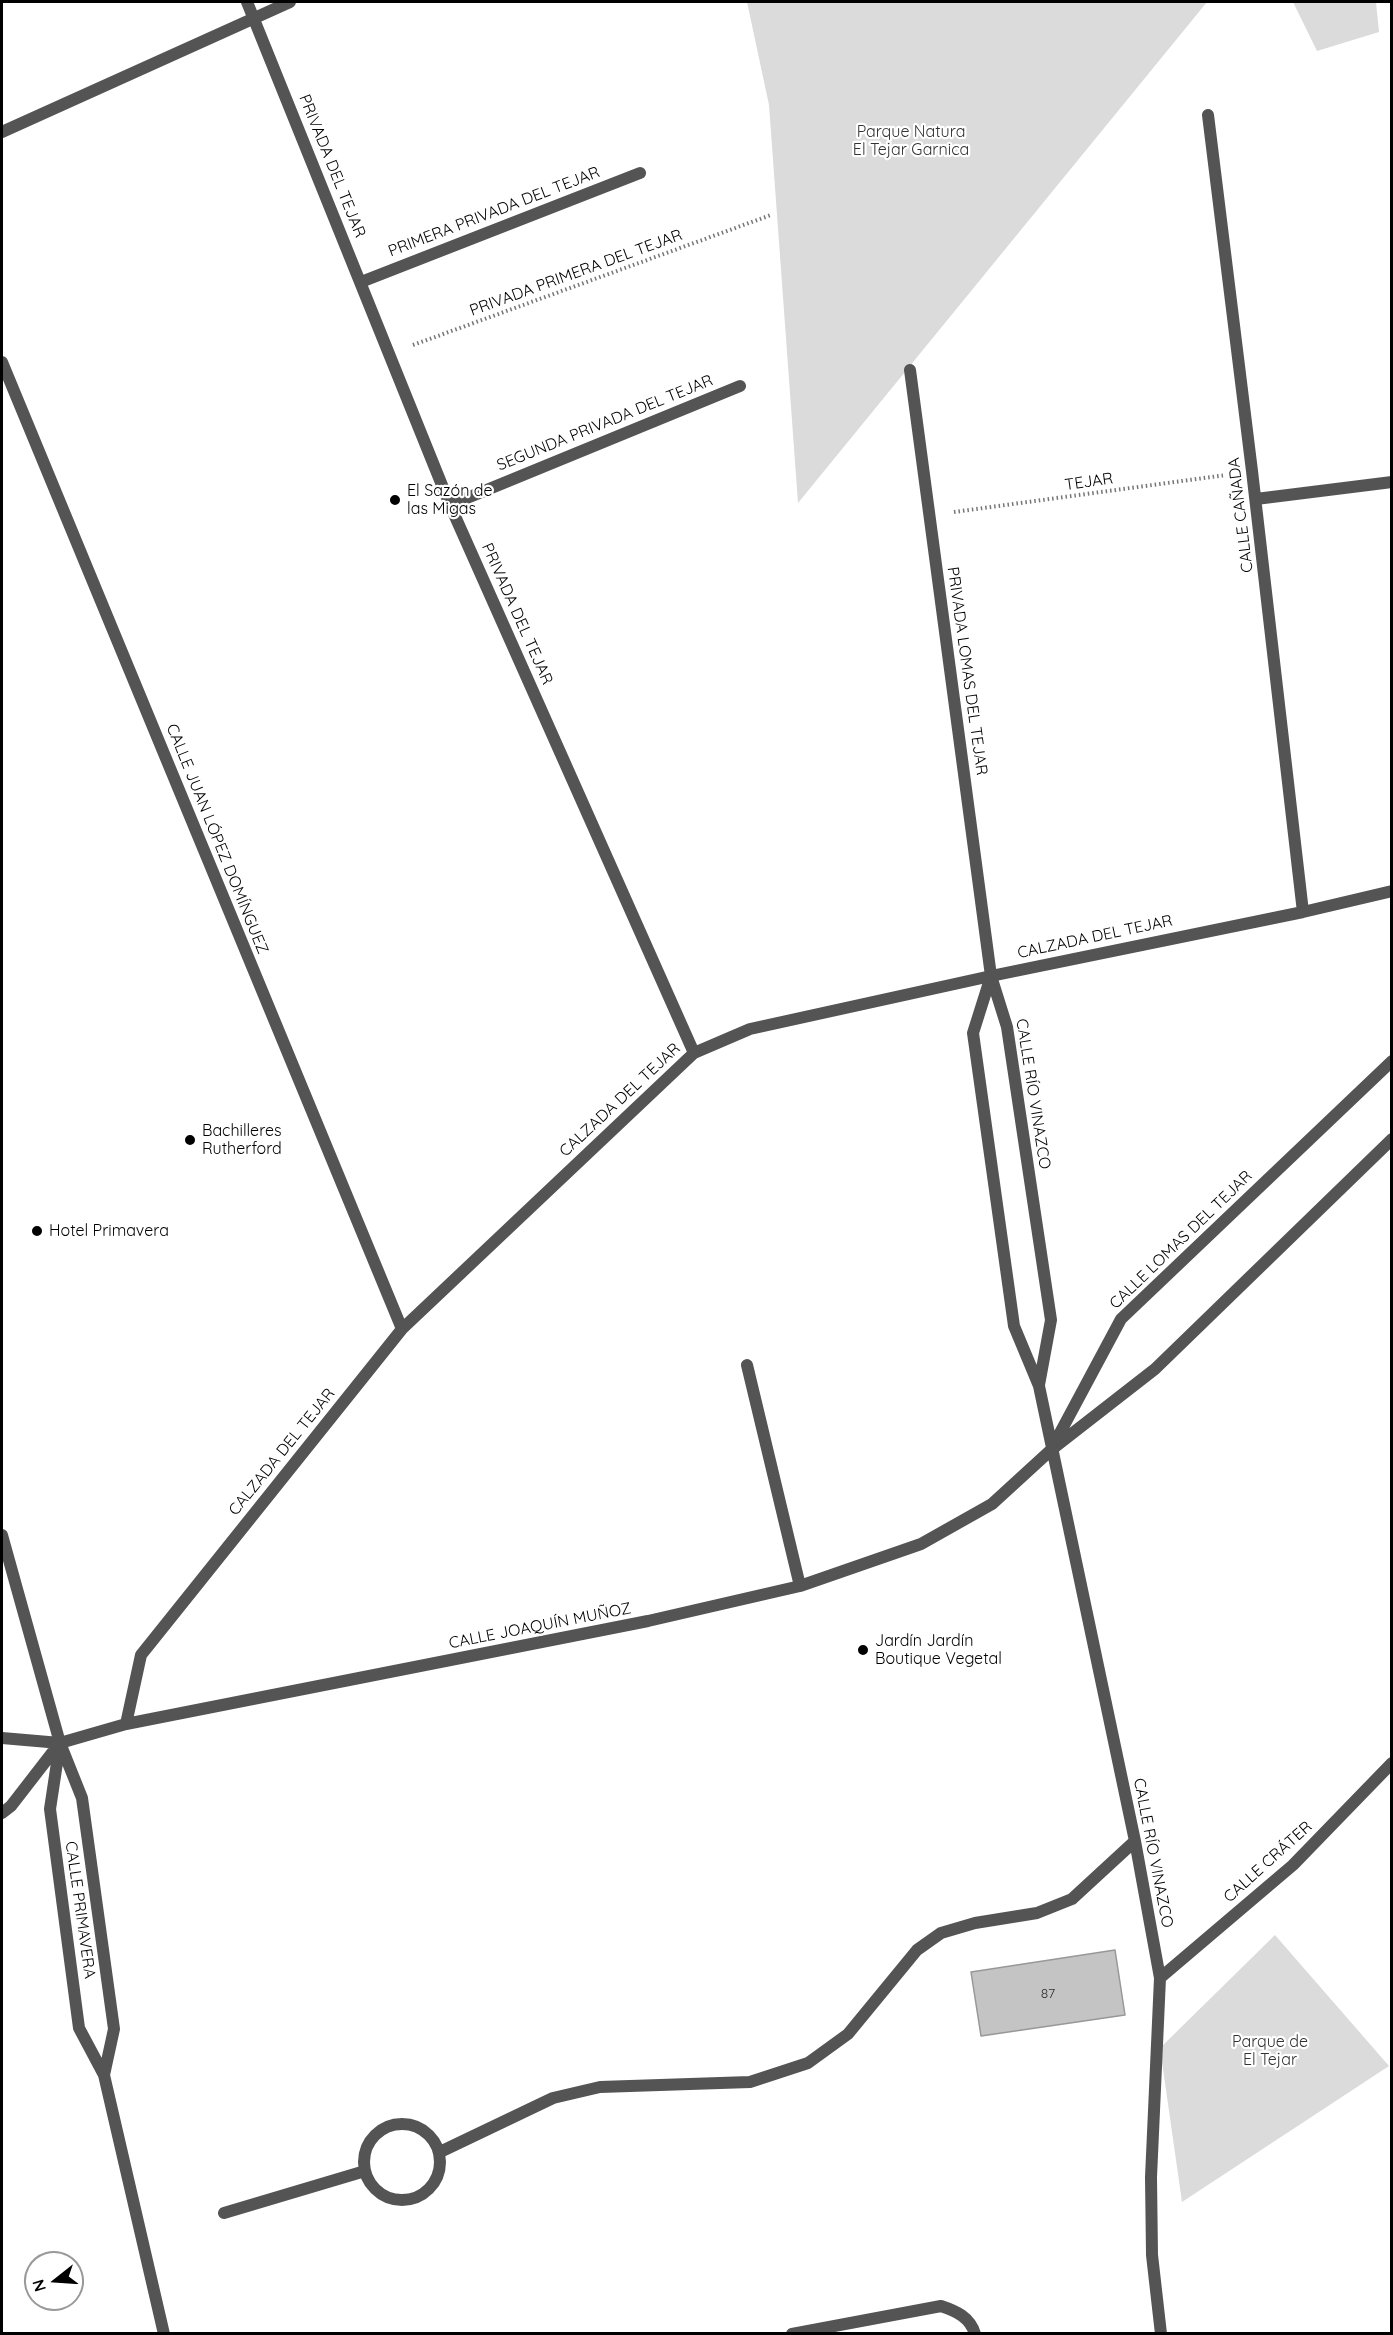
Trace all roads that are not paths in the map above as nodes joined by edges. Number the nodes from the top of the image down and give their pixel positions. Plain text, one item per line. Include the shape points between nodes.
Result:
1 (248, 2) edge
2 (290, 2) edge
3 (254, 17) junction
4 (1208, 115) dead end
5 (2, 132) edge
6 (640, 173) dead end
7 (361, 282) junction
8 (2, 362) edge
9 (910, 370) dead end
10 (740, 386) dead end
11 (1392, 482) edge
12 (1256, 499) junction
13 (450, 505) junction
14 (1392, 891) edge
15 (1303, 912) junction
16 (991, 976) junction
17 (694, 1053) junction
18 (1392, 1061) edge
19 (1392, 1138) edge
20 (402, 1329) junction
21 (747, 1365) dead end
22 (1039, 1386) junction
23 (1051, 1450) junction
24 (2, 1535) edge
25 (800, 1586) junction
26 (126, 1724) junction
27 (2, 1738) edge
28 (60, 1743) junction
29 (1392, 1763) edge
30 (2, 1813) edge
31 (1135, 1841) junction
32 (1160, 1978) junction
33 (104, 2075) junction
34 (440, 2152) junction
35 (365, 2171) junction
36 (224, 2213) dead end
37 (164, 2334) edge
38 (792, 2334) edge
39 (975, 2334) edge
40 (1161, 2334) edge

1 - 3 street, PRIVADA DEL TEJAR
2 - 3 street
3 - 5 street
3 - 7 street, PRIVADA DEL TEJAR
4 - 12 street, CALLE CAÑADA
6 - 7 street, PRIMERA PRIVADA DEL TEJAR
7 - 13 street, PRIVADA DEL TEJAR
8 - 20 street, CALLE JUAN LÓPEZ DOMÍNGUEZ
9 - 16 street, PRIVADA LOMAS DEL TEJAR
10 - 13 street, SEGUNDA PRIVADA DEL TEJAR
11 - 12 street
12 - 15 street, CALLE CAÑADA
13 - 17 street, PRIVADA DEL TEJAR
14 - 15 street, CALZADA DEL TEJAR
15 - 16 street, CALZADA DEL TEJAR
16 - 17 street, CALZADA DEL TEJAR via 750,1029
16 - 22 street, CALLE RÍO VINAZCO via 1007,1027 1051,1320
16 - 22 street, CALLE RÍO VINAZCO via 973,1033 1014,1326
17 - 20 street, CALZADA DEL TEJAR
18 - 23 street, CALLE LOMAS DEL TEJAR via 1121,1319
19 - 23 street via 1155,1369
20 - 26 street, CALZADA DEL TEJAR via 141,1655
21 - 25 street
22 - 23 street, CALLE RÍO VINAZCO
23 - 25 street, CALLE JOAQUÍN MUÑOZ via 992,1504 921,1544
23 - 31 street, CALLE RÍO VINAZCO
24 - 28 street, CALLE PRIMAVERA
25 - 26 street, CALLE JOAQUÍN MUÑOZ via 648,1622
26 - 28 street, CALLE JOAQUÍN MUÑOZ
27 - 28 street, CALLE JOAQUÍN MUÑOZ
28 - 30 street
28 - 33 street, CALLE PRIMAVERA via 82,1798 114,2029
28 - 33 street, CALLE PRIMAVERA via 50,1809 79,2028
29 - 32 street, CALLE CRÁTER via 1293,1865
31 - 32 street, CALLE RÍO VINAZCO
31 - 34 street via 1072,1899 1037,1913 941,1933 917,1950 848,2034 808,2063 750,2082 600,2087 553,2098
32 - 40 street, CALLE RÍO VINAZCO via 1151,2177 1152,2255
33 - 37 street, CALLE PRIMAVERA
34 - 35 street via 430,2134 412,2124 392,2124 375,2134 365,2151
34 - 35 street via 440,2172 430,2189 412,2200 392,2200 374,2189
35 - 36 street
38 - 39 street via 941,2306 959,2312

